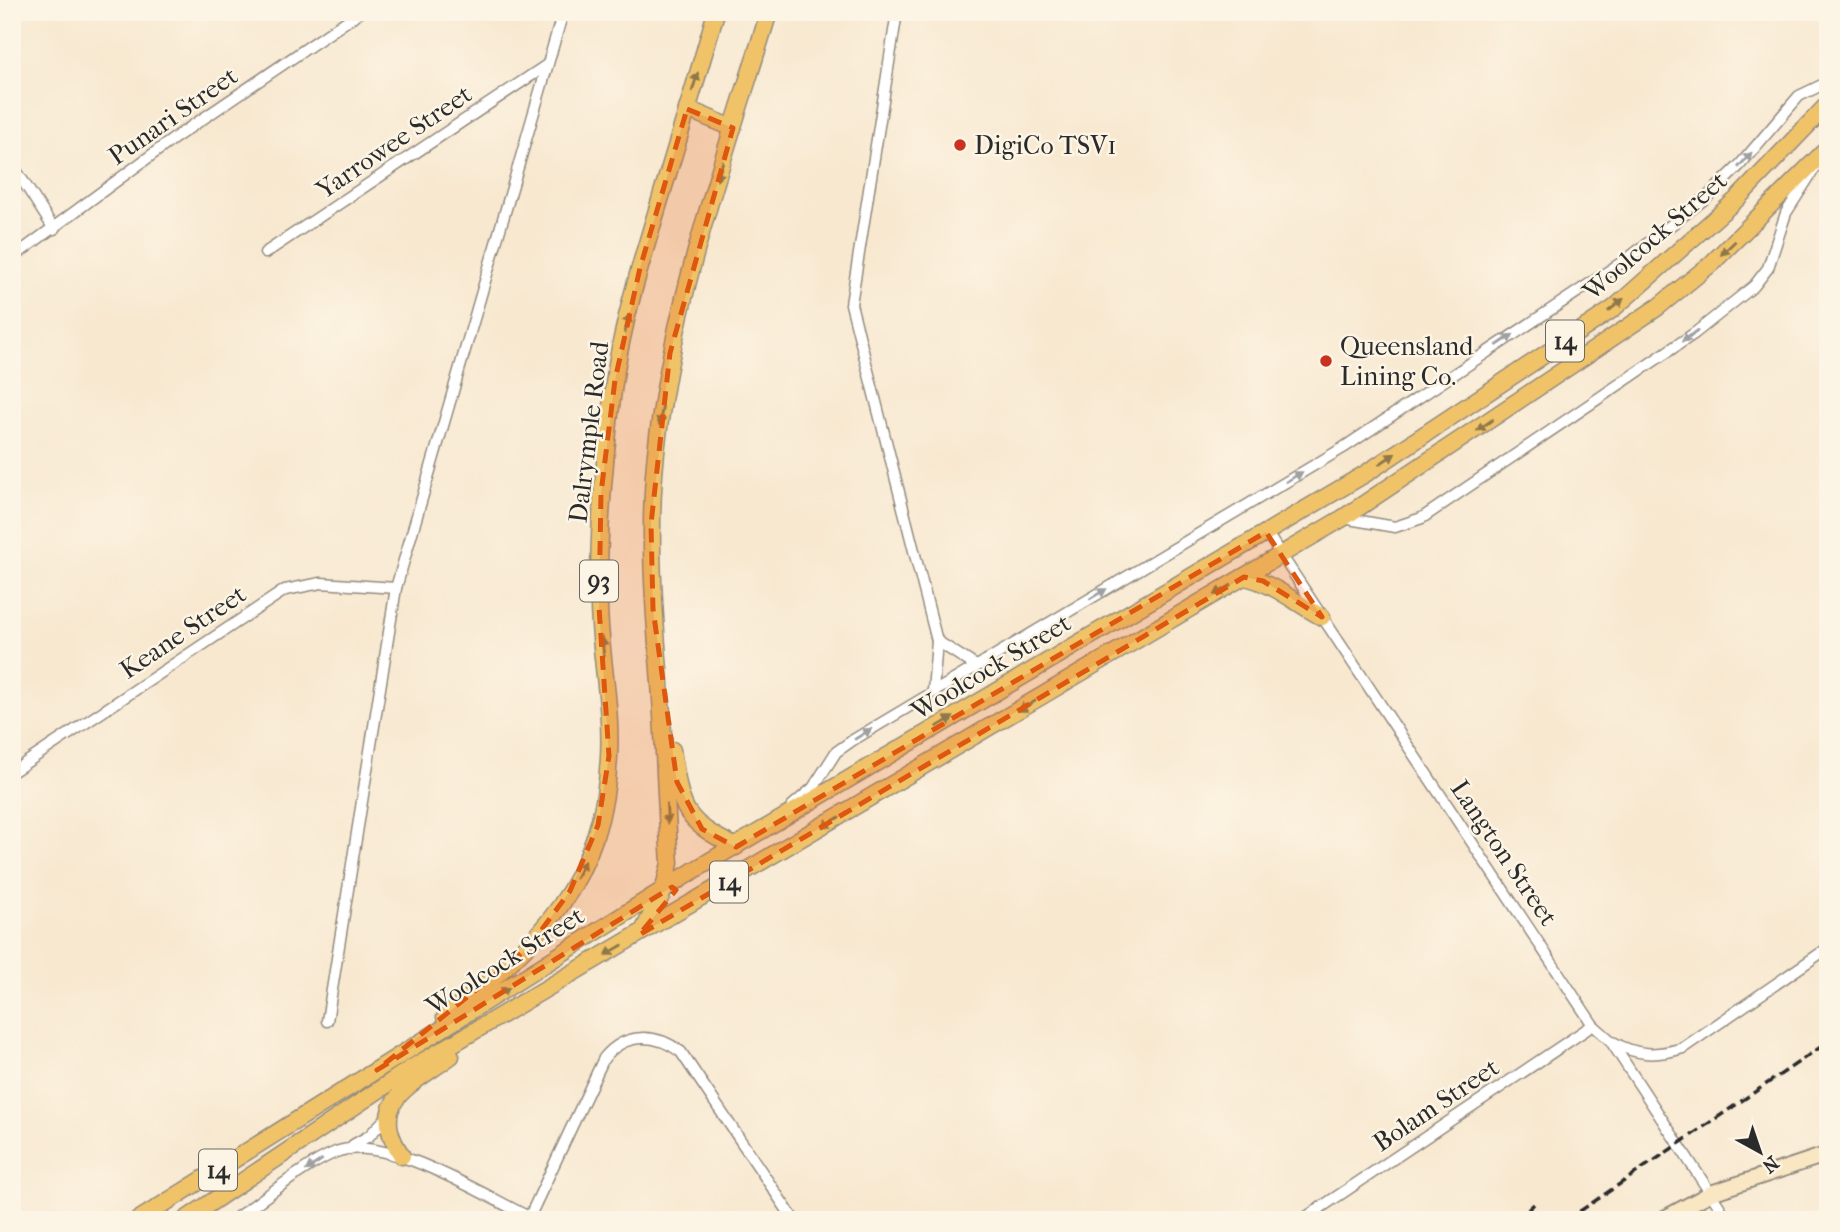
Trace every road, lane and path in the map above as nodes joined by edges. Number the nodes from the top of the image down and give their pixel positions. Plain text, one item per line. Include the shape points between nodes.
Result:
1 (360, 12) edge
2 (563, 12) edge
3 (716, 12) edge
4 (769, 12) edge
5 (897, 12) edge
6 (547, 65) junction
7 (1828, 82) edge
8 (1828, 104) edge
9 (687, 109) junction
10 (733, 128) junction
11 (1828, 148) edge
12 (12, 164) edge
13 (54, 229) junction
14 (265, 253) dead end
15 (12, 258) edge
16 (1343, 518) junction
17 (1266, 532) junction
18 (1282, 556) junction
19 (1244, 577) junction
20 (396, 588) junction
21 (1322, 617) junction
22 (937, 640) junction
23 (658, 657) junction
24 (976, 666) junction
25 (933, 691) junction
26 (12, 772) edge
27 (762, 831) junction
28 (736, 847) junction
29 (663, 892) junction
30 (623, 917) junction
31 (639, 935) junction
32 (1828, 948) edge
33 (508, 1012) junction
34 (327, 1021) dead end
35 (1593, 1025) junction
36 (1610, 1040) junction
37 (377, 1070) junction
38 (387, 1117) junction
39 (346, 1149) junction
40 (1828, 1154) edge
41 (402, 1156) junction
42 (1711, 1192) junction
43 (528, 1218) edge
44 (138, 1220) edge
45 (185, 1220) edge
46 (233, 1220) edge
47 (794, 1220) edge
48 (1302, 1220) edge
49 (1661, 1220) edge
50 (1728, 1220) edge

1 - 13 street, Punari Street via 176,137
2 - 6 street
9 -> 3 main road, Dalrymple Road / 93
4 - 10 main road, 93
5 - 22 street via 851,304
6 - 14 street, Yarrowee Street
6 - 20 street
24 -> 7 street via 1343,448 1650,243 1739,166 1799,96
17 -> 8 main road, Woolcock Street / 14 via 1366,474 1613,309 1737,199
9 - 10 main road
37 -> 9 main road, Dalrymple Road / 93 via 529,947 570,891 598,825 609,756 599,607 601,493 613,392 640,268
10 -> 23 main road, 93 via 670,353 657,438 651,524
11 -> 16 main road, Woolcock Street / 14 via 1712,263 1658,307
11 -> 16 street via 1786,213 1762,278 1695,333 1422,518 1395,527
12 - 13 street
13 - 15 street, Punari Street
16 - 18 main road, Woolcock Street / 14
17 - 18 street, Langton Street
27 -> 17 main road, Woolcock Street / 14
18 - 19 main road, Woolcock Street / 14
18 - 21 street, Langton Street
19 - 21 main road via 1263,582
19 -> 31 main road, Woolcock Street / 14
20 - 26 street, Keane Street via 321,583 285,590
20 - 34 street
21 - 35 street, Langton Street
22 - 24 street
22 - 25 street
23 - 28 main road via 680,797 702,829
23 -> 29 main road, 93 via 670,863
24 - 25 street
27 -> 25 street via 813,788 836,752
27 - 28 main road, Woolcock Street / 14
28 - 29 main road, Woolcock Street / 14
29 - 30 main road, Woolcock Street / 14
29 - 31 main road, 93
30 - 31 main road via 636,916
37 -> 30 main road, Woolcock Street / 14
31 -> 33 main road, Woolcock Street / 14
32 - 36 street via 1683,1048 1659,1055 1628,1050
33 - 38 main road via 405,1089
33 - 45 main road, Woolcock Street / 14 via 410,1069
35 - 36 street, Langton Street
35 - 48 street, Bolam Street
36 - 42 street, Langton Street
37 - 44 main road, Woolcock Street / 14
38 - 39 street via 369,1136
38 - 41 main road via 388,1131
39 - 41 street via 373,1148
39 -> 46 street via 328,1156
40 - 42 main road
41 - 43 street
42 - 49 main road
42 - 50 street, Langton Street
43 - 47 street via 604,1058 634,1038 654,1037 681,1052

